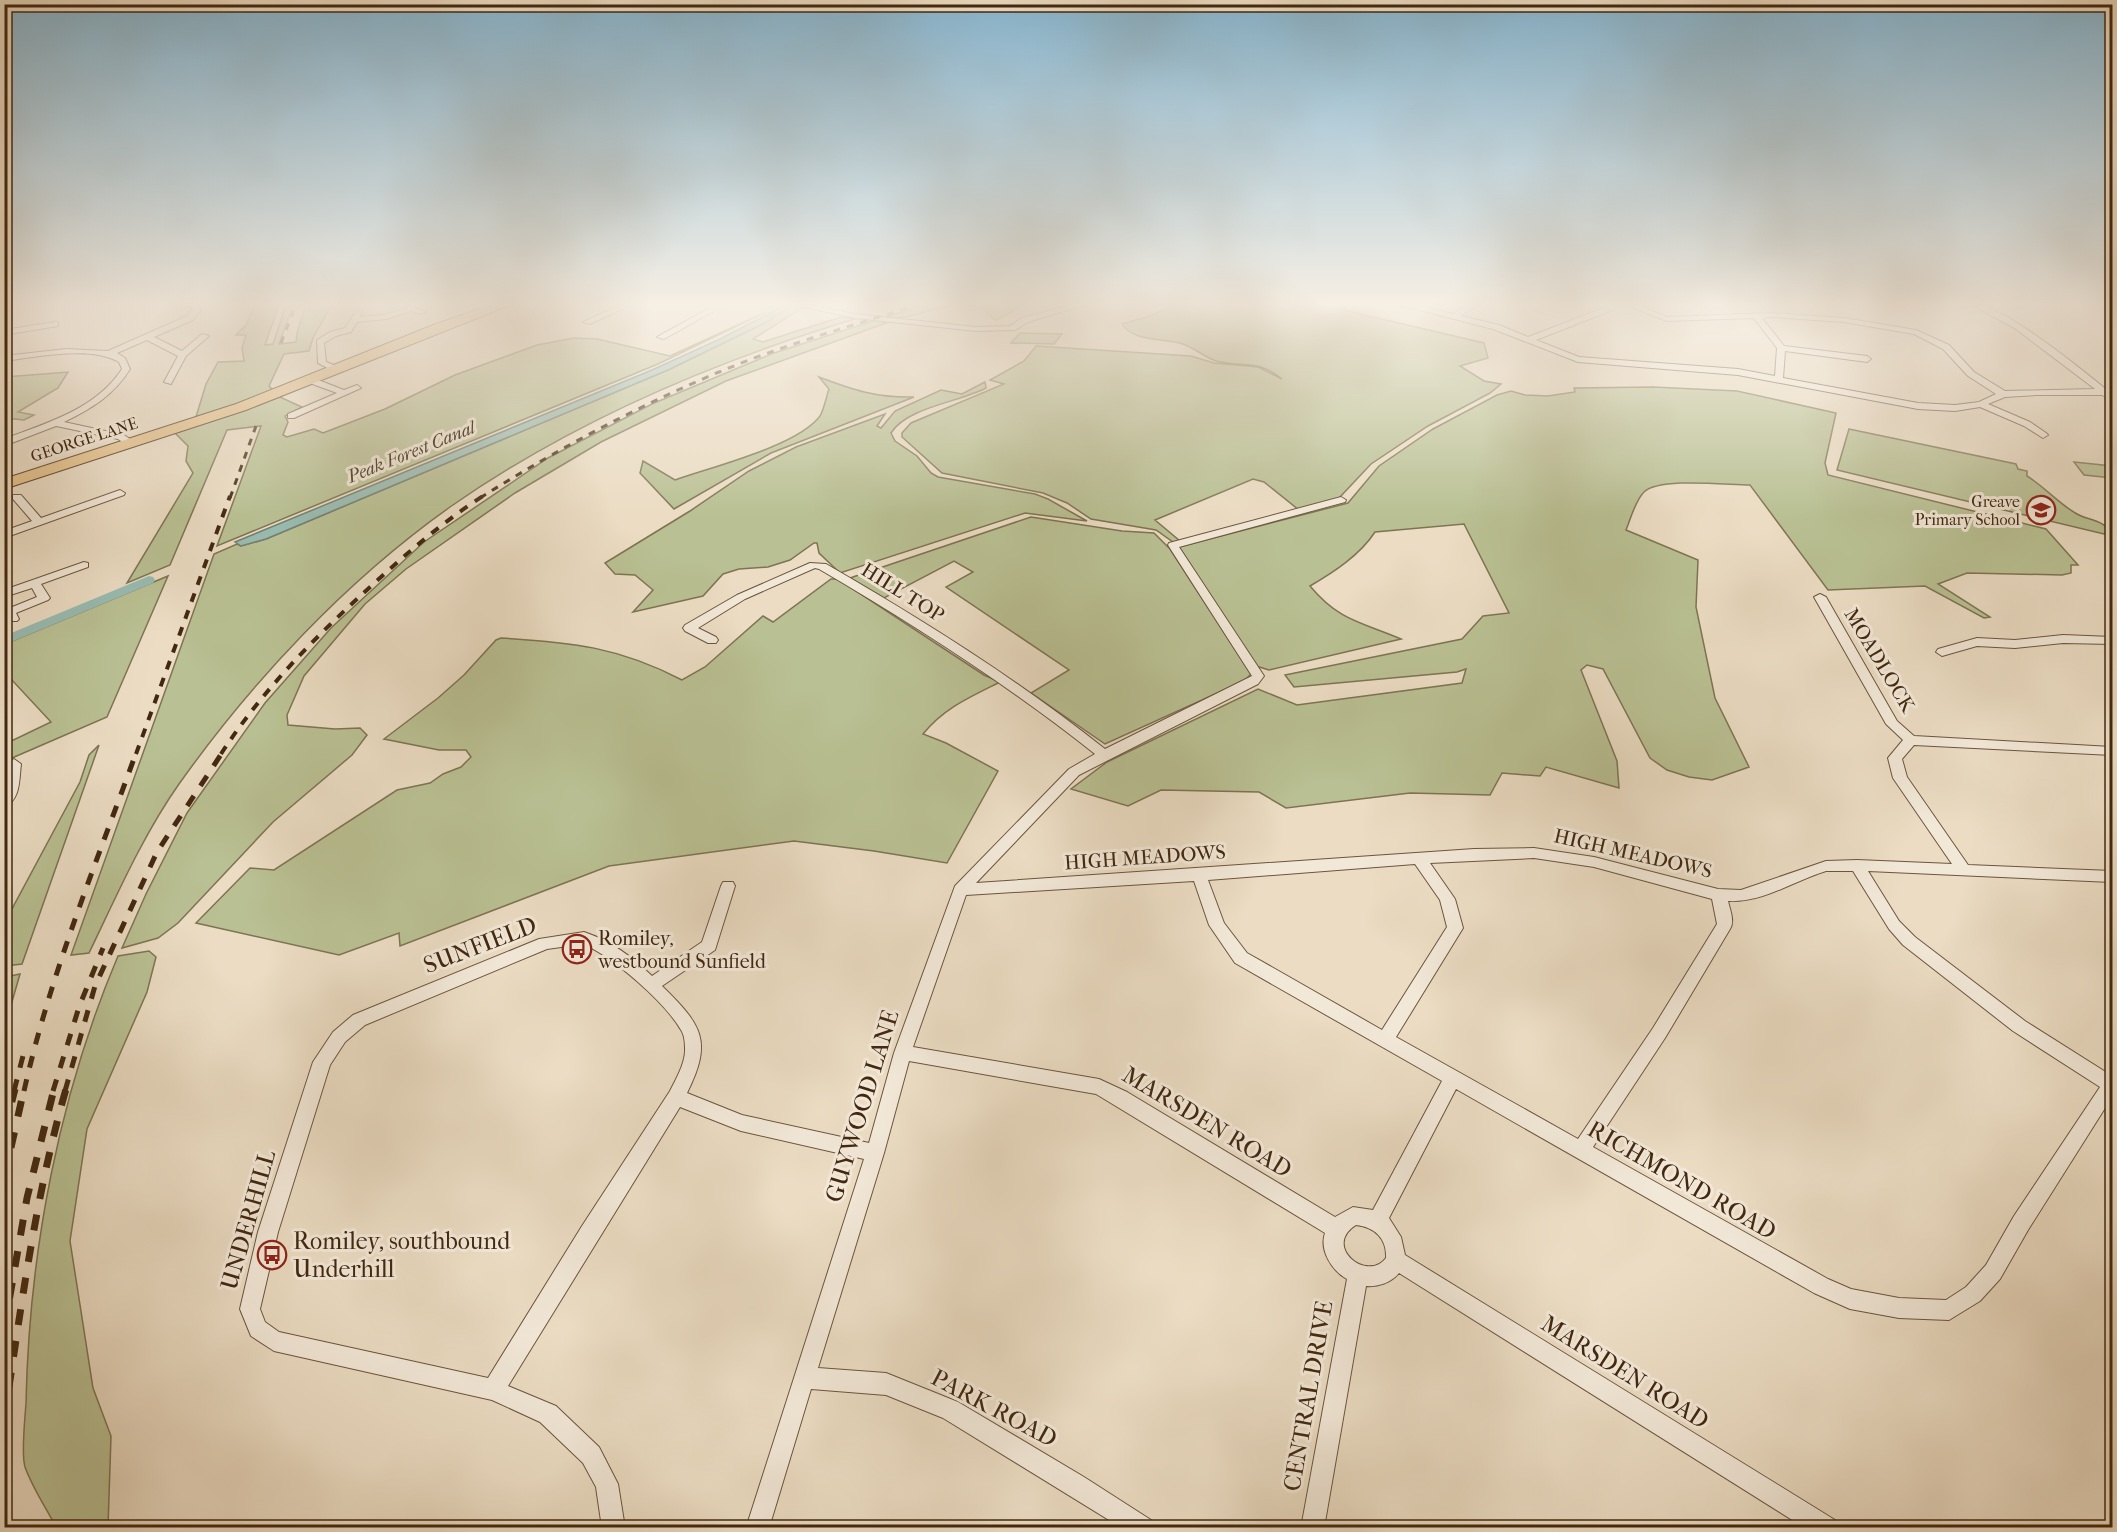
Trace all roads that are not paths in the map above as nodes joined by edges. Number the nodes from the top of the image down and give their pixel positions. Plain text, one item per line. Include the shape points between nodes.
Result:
1 (123, 373) edge
2 (173, 373) edge
3 (325, 373) edge
4 (1743, 373) edge
5 (1779, 373) edge
6 (1971, 373) edge
7 (2080, 373) edge
8 (1779, 379) junction
9 (310, 380) junction
10 (168, 382) dead end
11 (357, 388) dead end
12 (2104, 392) junction
13 (344, 393) junction
14 (2002, 394) junction
15 (2112, 398) edge
16 (1981, 404) junction
17 (291, 416) dead end
18 (56, 423) junction
19 (2043, 435) dead end
20 (4, 443) edge
21 (130, 443) junction
22 (4, 484) edge
23 (120, 493) dead end
24 (17, 497) dead end
25 (1341, 500) dead end
26 (40, 522) junction
27 (4, 535) edge
28 (84, 565) dead end
29 (34, 582) junction
30 (4, 594) edge
31 (1821, 597) dead end
32 (13, 619) dead end
33 (712, 640) dead end
34 (2112, 641) edge
35 (1942, 652) dead end
36 (1911, 740) junction
37 (2112, 751) edge
38 (1104, 755) junction
39 (14, 764) dead end
40 (4, 802) edge
41 (1419, 859) junction
42 (1857, 865) junction
43 (1963, 869) junction
44 (1199, 875) junction
45 (2112, 877) edge
46 (728, 886) dead end
47 (960, 890) junction
48 (1718, 894) junction
49 (651, 985) junction
50 (1385, 1040) junction
51 (903, 1053) junction
52 (322, 1062) joint
53 (1453, 1078) junction
54 (2112, 1084) edge
55 (676, 1097) junction
56 (1581, 1149) junction
57 (875, 1153) junction
58 (1377, 1221) junction
59 (1335, 1228) junction
60 (1395, 1260) junction
61 (1358, 1275) junction
62 (806, 1378) junction
63 (493, 1390) junction
64 (615, 1527) edge
65 (757, 1527) edge
66 (1143, 1527) edge
67 (1312, 1527) edge
68 (1827, 1527) edge

1 - 18 street via 84,408
2 - 10 street
3 - 9 main road, GEORGE LANE
4 - 8 street
5 - 8 street
6 - 14 street
7 - 12 street
8 - 16 street via 1918,406 1955,408
9 - 13 street
9 - 21 main road, GEORGE LANE
11 - 13 street
12 - 14 street
12 - 15 street
13 - 17 street
14 - 16 street
16 - 19 street
18 - 20 street
18 - 21 street via 121,437
21 - 22 main road, GEORGE LANE
23 - 26 street
24 - 26 street
25 - 38 street, GUYWOOD LANE via 1173,545 1258,676
26 - 27 street
28 - 29 street
29 - 30 street
29 - 32 street via 44,598 9,612
31 - 36 street, MOADLOCK via 1892,724
33 - 38 street, HILL TOP via 689,628 741,597 814,565 822,566 1019,690
34 - 35 street via 1977,642
36 - 37 street
36 - 43 street via 1894,758 1900,778
38 - 47 street, GUYWOOD LANE via 1074,772
39 - 40 street via 10,796
41 - 44 street, HIGH MEADOWS
41 - 48 street, HIGH MEADOWS via 1474,854 1560,855
41 - 50 street via 1449,900 1455,928
42 - 43 street, HIGH MEADOWS
42 - 48 street, HIGH MEADOWS via 1826,866 1741,896
42 - 54 street via 1894,925 1909,941 2019,1026
43 - 45 street, HIGH MEADOWS
44 - 47 street, HIGH MEADOWS
44 - 50 street, RICHMOND ROAD via 1217,926 1240,958
46 - 49 street via 709,946
47 - 51 street, GUYWOOD LANE
48 - 56 street via 1725,925
49 - 52 street, SUNFIELD via 627,962 584,938 544,943 359,1020 339,1037
49 - 55 street, SUNFIELD via 690,1028 694,1050
50 - 53 street, RICHMOND ROAD
51 - 57 street, GUYWOOD LANE
51 - 59 street, MARSDEN ROAD via 1099,1087
52 - 63 street, UNDERHILL via 268,1232 250,1309 258,1329 274,1341
53 - 56 street, RICHMOND ROAD
53 - 58 street
54 - 56 street, RICHMOND ROAD via 1993,1272 1973,1294 1949,1310 1850,1299
55 - 57 street via 741,1123
55 - 63 street
57 - 62 street, GUYWOOD LANE
58 - 59 street via 1353,1216
58 - 60 street via 1393,1238
59 - 61 street via 1332,1241 1336,1254 1345,1267
60 - 61 street via 1381,1275
60 - 68 street, MARSDEN ROAD
61 - 67 street, CENTRAL DRIVE
62 - 65 street, GUYWOOD LANE
62 - 66 street, PARK ROAD via 886,1384 950,1410
63 - 64 street, UNDERHILL via 548,1414 591,1455 607,1484

